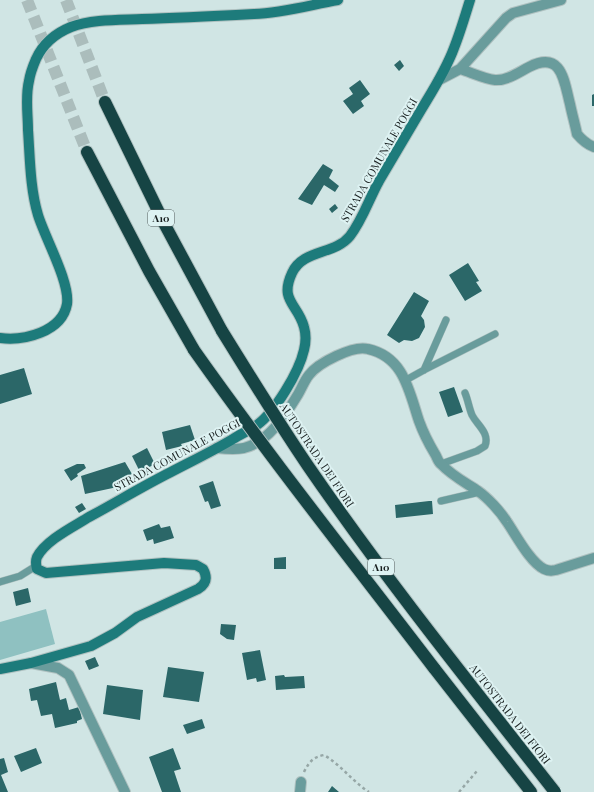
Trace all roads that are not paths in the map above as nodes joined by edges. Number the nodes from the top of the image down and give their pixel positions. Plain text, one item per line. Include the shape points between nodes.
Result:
1 (338, 0) edge
2 (470, 0) edge
3 (561, 0) edge
4 (460, 69) junction
5 (439, 80) junction
6 (106, 102) tunnel mouth
7 (594, 147) edge
8 (87, 152) tunnel mouth
9 (446, 320) dead end
10 (495, 334) dead end
11 (0, 338) edge
12 (424, 370) junction
13 (406, 380) junction
14 (465, 393) dead end
15 (217, 448) junction
16 (441, 464) junction
17 (480, 492) junction
18 (441, 501) dead end
19 (594, 558) edge
20 (36, 566) junction
21 (0, 582) edge
22 (31, 663) junction
23 (0, 669) edge
24 (125, 792) edge
25 (531, 792) edge
26 (555, 792) edge

1 - 11 main road via 256,14 82,23 53,36 42,48 29,81 30,168 38,215 58,265 67,302 60,320 44,331 23,338
2 - 5 main road, STRADA COMUNALE POGGI via 454,49
3 - 4 street via 513,13
4 - 5 street
4 - 7 street via 496,80 504,79 538,62 556,65 565,81 577,134
5 - 15 main road, STRADA COMUNALE POGGI via 373,191 362,218 349,238 338,246 310,256 293,270 287,293 303,324 305,349 282,397 258,425
6 - 26 highway, AUTOSTRADA DEI FIORI / A10, bridge via 165,225 222,331 307,465 352,529
8 - 25 highway, A10, bridge via 148,271 194,350 291,483
9 - 12 lane
10 - 12 lane
12 - 13 lane
13 - 15 street via 389,359 367,348 341,353 309,374 288,411 261,439 251,446 242,448
13 - 16 street via 420,423
14 - 16 lane via 473,416 487,441 485,446 477,451
15 - 20 main road, STRADA COMUNALE POGGI via 72,527 42,550 36,558
16 - 17 street
17 - 18 lane
17 - 19 street via 544,569 556,570
20 - 21 lane via 20,576
20 - 22 main road via 46,573 55,573 164,563 196,564 203,569 206,578 198,589 137,616 91,646
22 - 23 main road
22 - 24 street via 58,668 70,675

